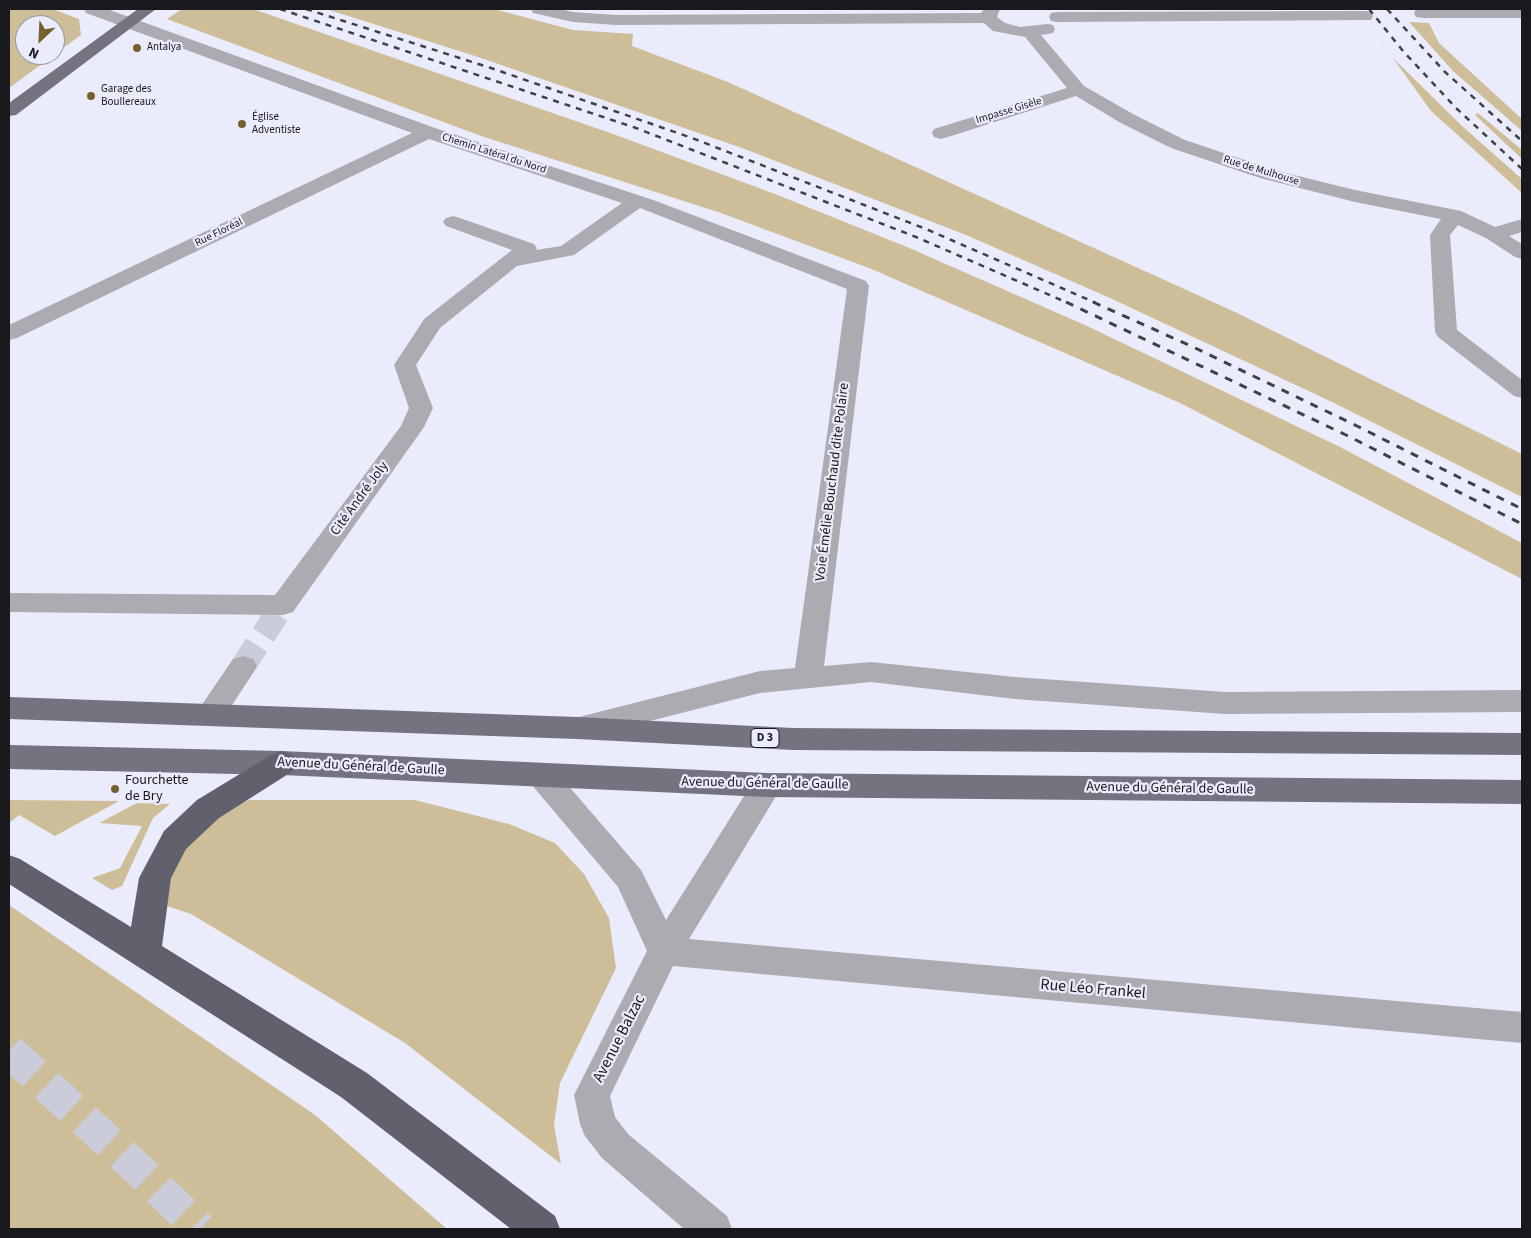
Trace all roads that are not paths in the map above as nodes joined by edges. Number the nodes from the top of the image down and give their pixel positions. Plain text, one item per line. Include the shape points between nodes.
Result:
1 (92, 9) edge
2 (148, 9) edge
3 (539, 9) edge
4 (631, 9) edge
5 (1522, 12) edge
6 (990, 13) edge
7 (1052, 13) edge
8 (1422, 13) dead end
9 (1365, 16) dead end
10 (616, 20) junction
11 (129, 23) junction
12 (1030, 32) junction
13 (1078, 90) junction
14 (9, 111) edge
15 (428, 132) junction
16 (941, 132) dead end
17 (637, 201) junction
18 (1454, 215) junction
19 (453, 222) dead end
20 (1522, 225) edge
21 (1493, 234) junction
22 (1522, 253) edge
23 (511, 261) junction
24 (858, 286) joint
25 (9, 333) edge
26 (1522, 391) edge
27 (9, 603) edge
28 (243, 666) tunnel mouth
29 (808, 678) junction
30 (1522, 701) edge
31 (9, 708) edge
32 (211, 714) junction
33 (577, 728) junction
34 (1522, 744) edge
35 (9, 757) edge
36 (282, 762) junction
37 (542, 776) junction
38 (767, 785) junction
39 (1522, 792) edge
40 (9, 868) edge
41 (664, 951) junction
42 (144, 952) junction
43 (1522, 1028) edge
44 (541, 1229) edge
45 (713, 1229) edge

1 - 11 street, Chemin Latéral du Nord
2 - 11 main road
3 - 10 street via 573,17
4 - 10 street
5 - 8 street
6 - 10 street
6 - 12 street via 999,27
7 - 9 street
7 - 12 street via 1054,25
11 - 14 main road
11 - 15 street, Chemin Latéral du Nord
12 - 13 street, Rue de Mulhouse
13 - 16 street, Impasse Gisèle
13 - 18 street, Rue de Mulhouse via 1178,144 1268,174 1355,196
15 - 17 street, Chemin Latéral du Nord
15 - 25 street, Rue Floréal
17 - 23 street via 567,252
17 - 24 street, Chemin Latéral du Nord
18 - 21 street, Rue de Mulhouse
18 - 26 street via 1440,235 1446,332
19 - 23 street, Cité André Joly via 527,248
20 - 21 street
21 - 22 street, Rue de Mulhouse
23 - 27 street, Cité André Joly via 432,324 405,365 421,408 412,427 283,605
24 - 29 street, Voie Émélie Bouchaud dite Polaire
28 - 32 street
29 - 30 street via 871,672 1015,688 1225,703
29 - 33 street via 760,682
31 - 32 main road, D 3
32 - 33 main road, D 3
33 - 34 main road, D 3 via 793,739
35 - 36 main road, Avenue du Général de Gaulle
36 - 37 main road, Avenue du Général de Gaulle
36 - 42 highway via 208,809 175,840 155,878
37 - 38 main road, Avenue du Général de Gaulle
37 - 41 street via 630,879
38 - 39 main road, Avenue du Général de Gaulle
38 - 41 street, Avenue Balzac
40 - 42 highway
41 - 43 street, Rue Léo Frankel
41 - 45 street, Avenue Balzac via 592,1095 598,1124 615,1146
42 - 44 highway via 354,1085

